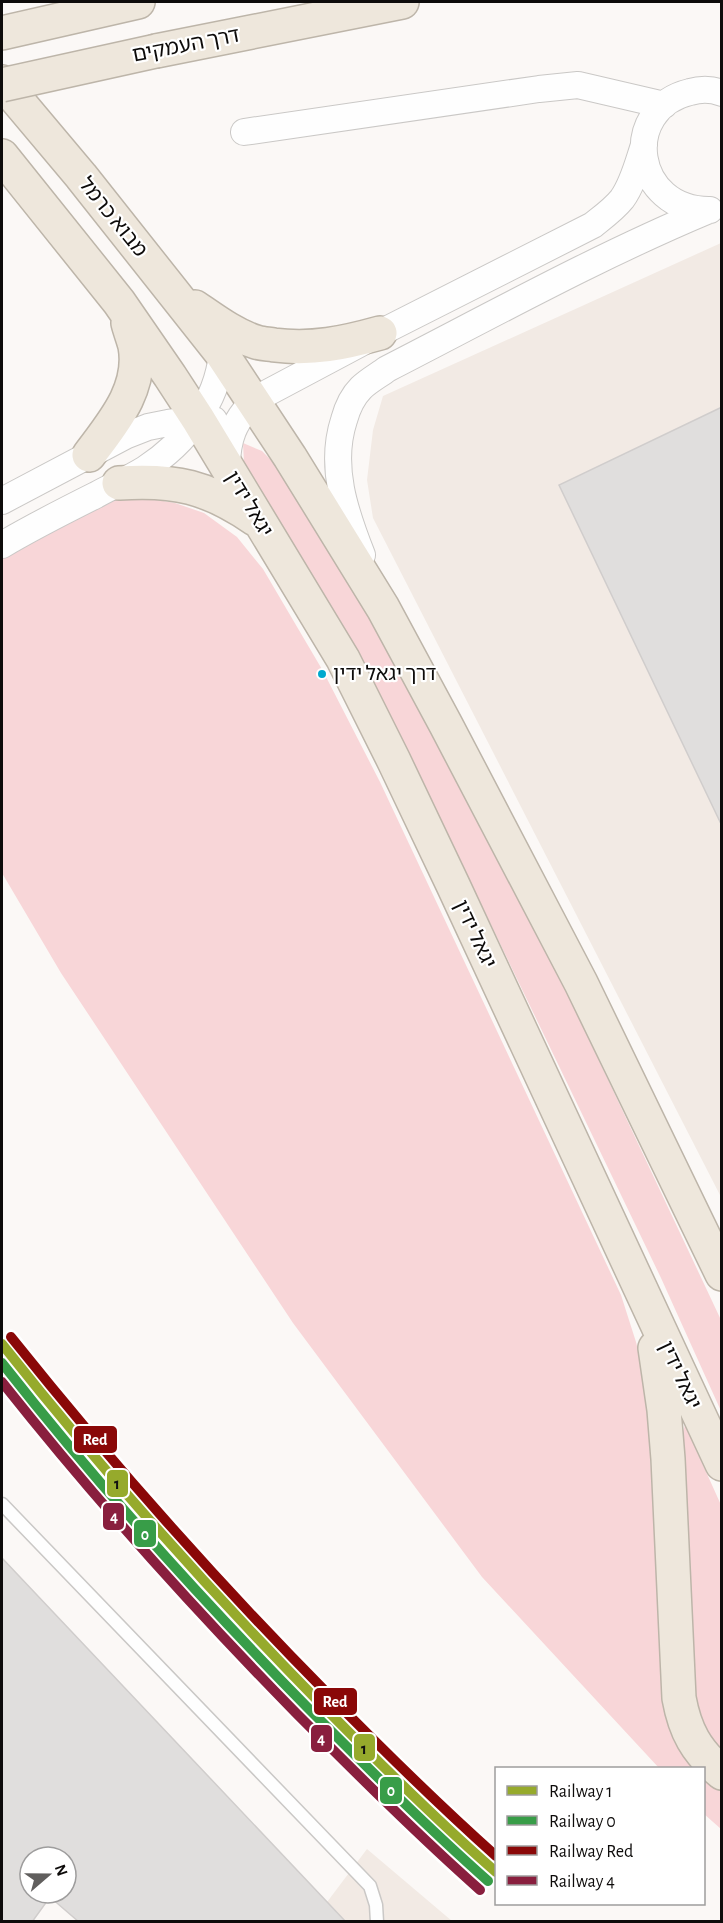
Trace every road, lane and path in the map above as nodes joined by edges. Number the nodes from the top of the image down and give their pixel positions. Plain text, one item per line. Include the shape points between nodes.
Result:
1 (138, 2) edge
2 (387, 5) edge
3 (2, 33) edge
4 (2, 83) edge
5 (720, 91) edge
6 (664, 105) junction
7 (244, 132) dead end
8 (644, 145) junction
9 (2, 156) edge
10 (715, 208) edge
11 (171, 289) junction
12 (119, 302) junction
13 (380, 333) junction
14 (222, 354) junction
15 (245, 411) junction
16 (198, 419) junction
17 (89, 455) junction
18 (227, 467) junction
19 (119, 483) junction
20 (2, 501) edge
21 (261, 523) junction
22 (2, 545) edge
23 (383, 608) junction
24 (722, 1274) edge
25 (643, 1296) junction
26 (722, 1464) edge
27 (2, 1504) edge
28 (722, 1773) edge
29 (376, 1922) edge

1 - 3 highway
2 - 4 highway, דרך העמקים, bridge
4 - 11 highway, מבוא כרמל
5 - 6 street via 679,94
6 - 7 street via 578,85
6 - 8 street via 651,119
8 - 10 street via 649,176 660,192 676,204 695,210
8 - 13 street via 623,198 592,225
9 - 12 highway
10 - 23 street via 585,267 387,369 361,388 348,407 339,436 338,470 346,510
11 - 13 highway via 228,329 257,342 314,347
11 - 14 highway, מבוא כרמל
12 - 16 highway
12 - 17 highway via 135,347 132,387 121,411
13 - 15 street
14 - 15 highway
14 - 16 street via 212,392
15 - 16 street
15 - 18 street via 230,437
15 - 23 highway via 290,458
16 - 17 street via 148,427
16 - 18 highway, יגאל ידין
16 - 19 street via 162,456
17 - 20 street
18 - 21 highway, יגאל ידין
19 - 21 highway via 176,483 213,494
19 - 22 street
21 - 25 highway, יגאל ידין via 343,659 375,722
23 - 24 highway via 580,983
25 - 26 highway, יגאל ידין
25 - 28 highway via 664,1410 681,1709 693,1742
27 - 29 lane via 370,1886

